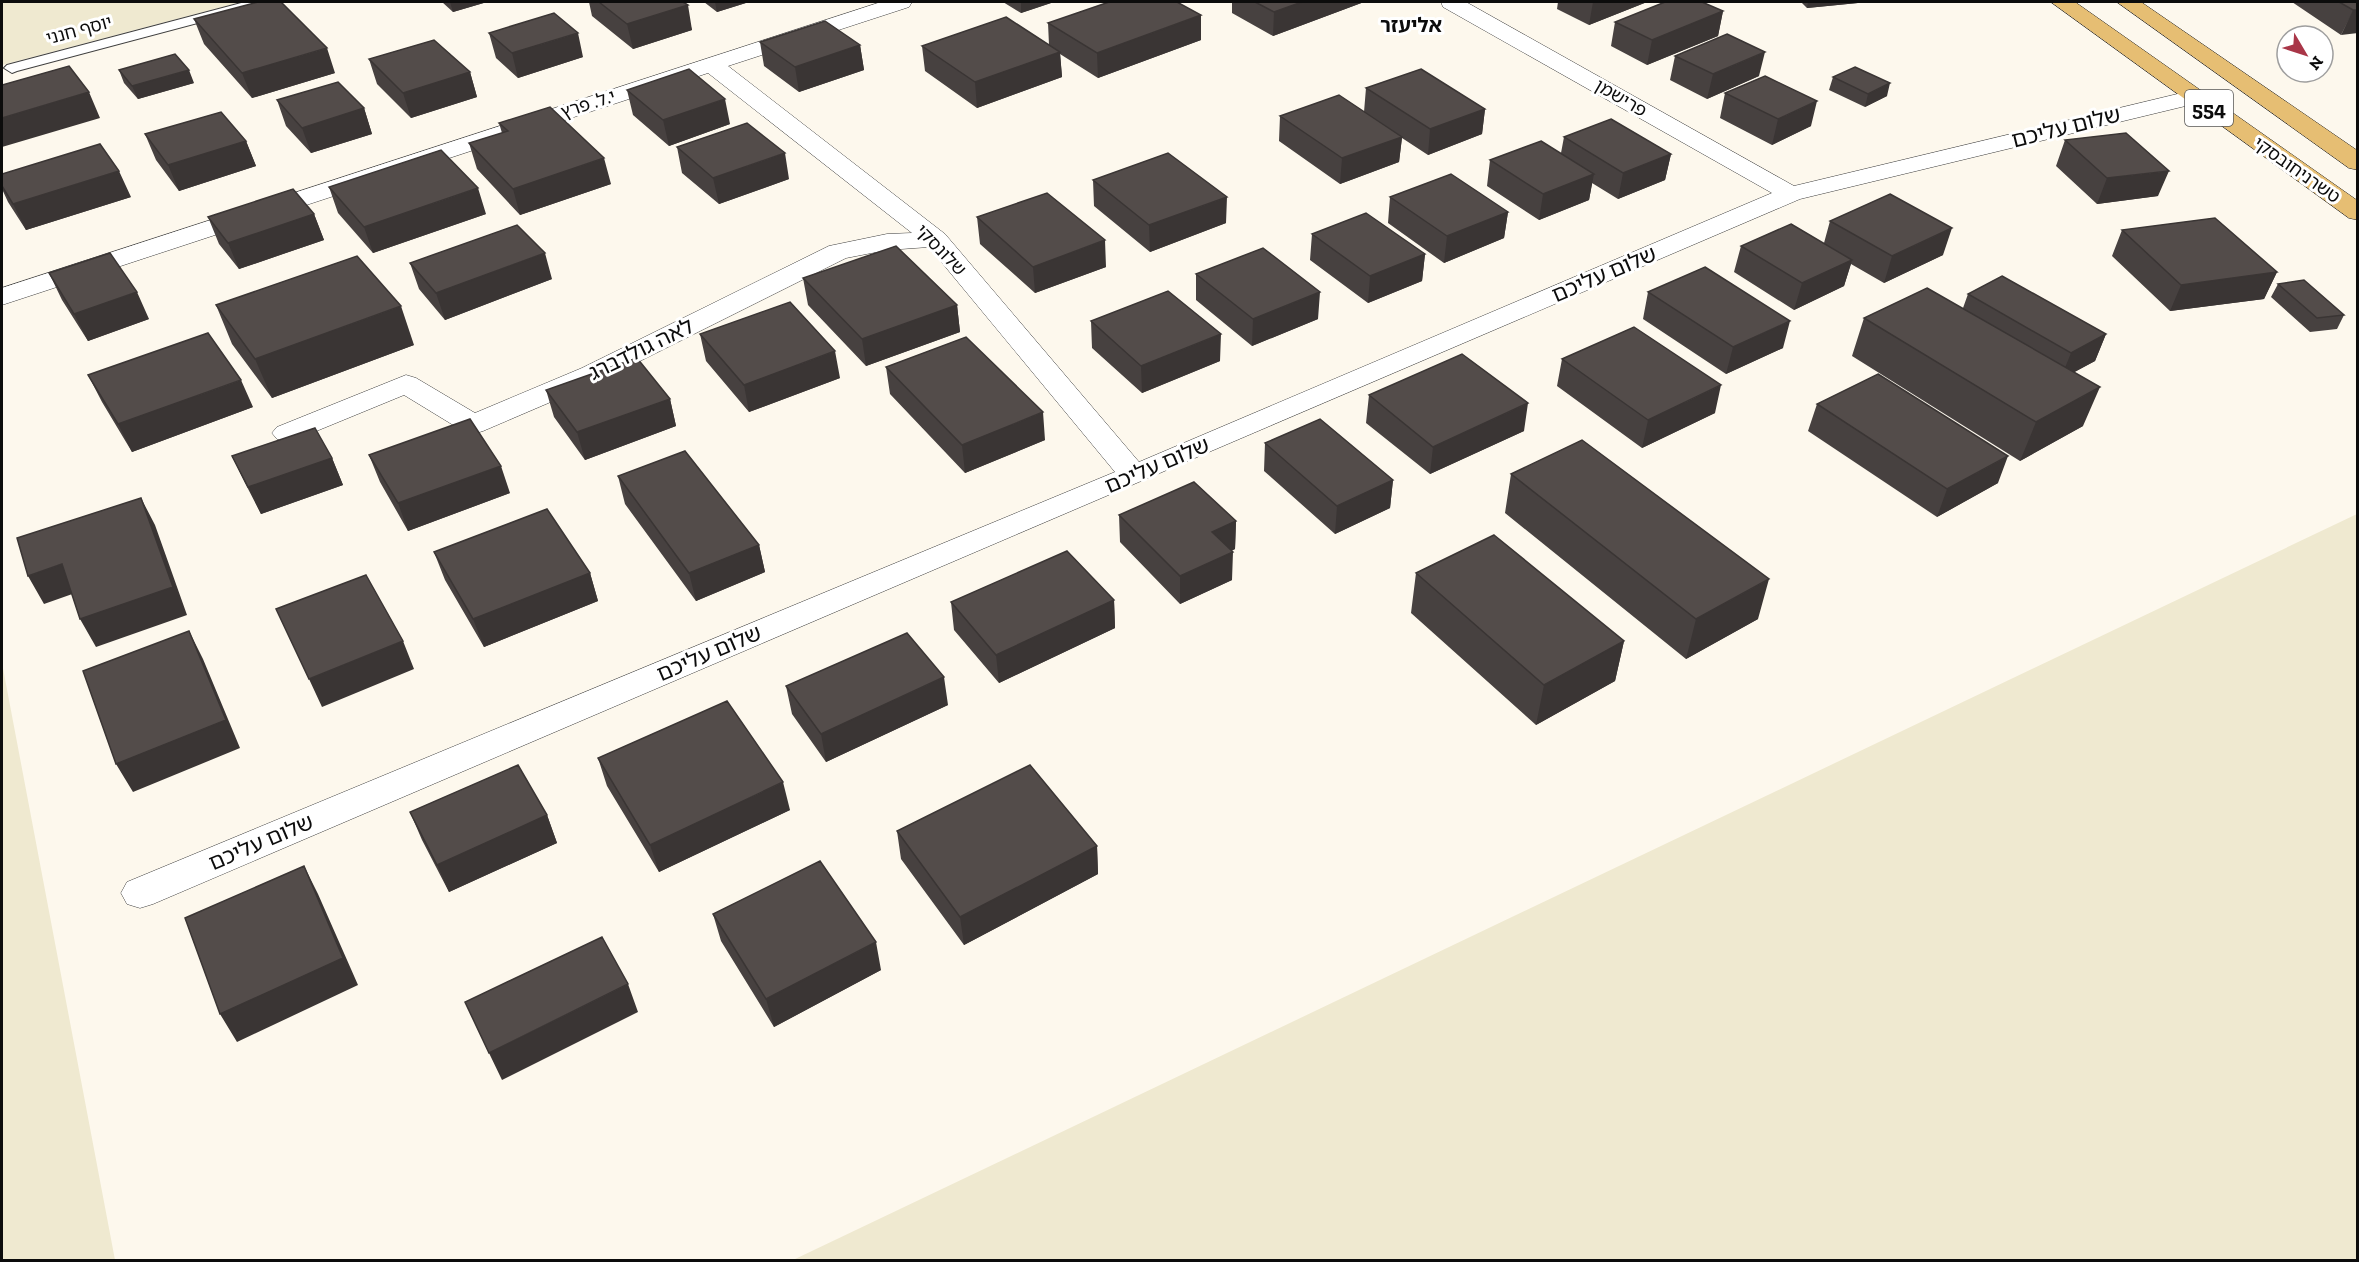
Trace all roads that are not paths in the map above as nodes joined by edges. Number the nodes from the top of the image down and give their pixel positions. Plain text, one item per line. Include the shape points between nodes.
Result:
1 (260, 2) edge
2 (901, 2) edge
3 (1451, 2) edge
4 (2062, 2) edge
5 (2128, 2) edge
6 (711, 64) junction
7 (12, 68) dead end
8 (2194, 97) junction
9 (2358, 163) edge
10 (1791, 194) junction
11 (2358, 213) edge
12 (936, 239) junction
13 (2, 297) edge
14 (287, 433) dead end
15 (1134, 475) junction
16 (140, 893) dead end

1 - 7 lane, יוסף חנני
2 - 6 street, י.ל. פרץ
3 - 10 street, פרישמן
4 - 8 main road, טשרניחובסקי / 554
5 - 9 main road, טשרניחובסקי / 554
6 - 12 street, שלונסקי
6 - 13 street, י.ל. פרץ
8 - 10 street, שלום עליכם
8 - 11 main road, טשרניחובסקי / 554
10 - 15 street, שלום עליכם
12 - 14 street, לאה גולדברג via 886,242 838,252 592,374 472,425 406,384
12 - 15 street, שלונסקי
15 - 16 street, שלום עליכם

